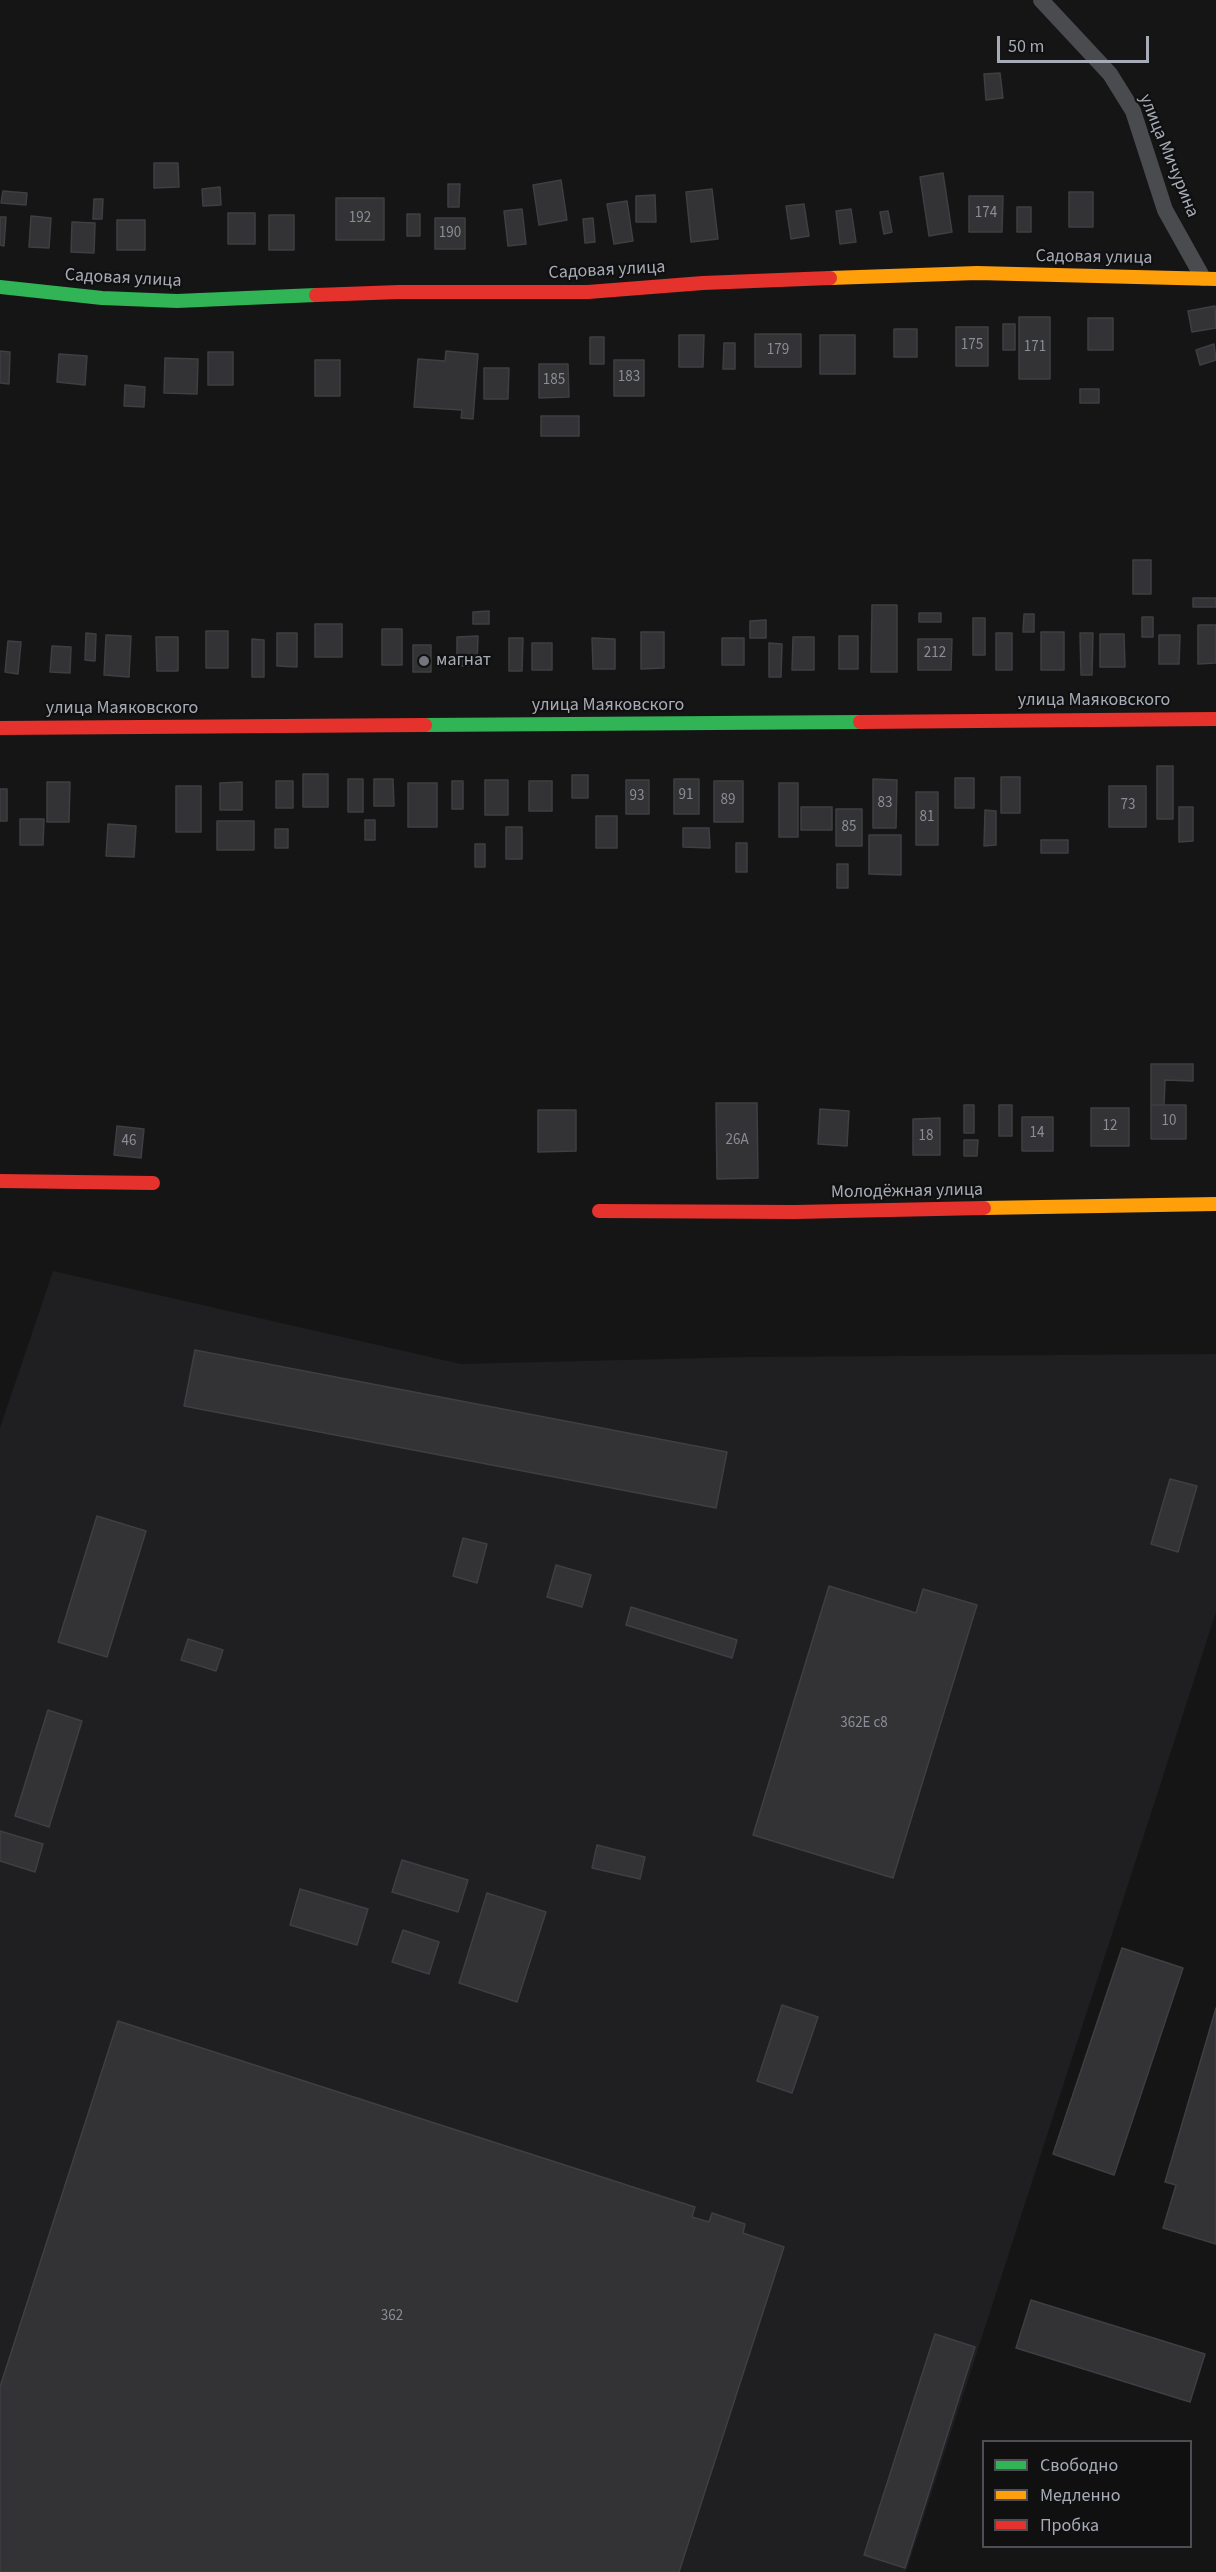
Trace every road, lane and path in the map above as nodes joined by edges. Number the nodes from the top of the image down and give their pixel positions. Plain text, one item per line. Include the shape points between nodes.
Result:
1 (1041, 0) edge
2 (1210, 279) edge
3 (0, 287) edge
4 (1216, 719) edge
5 (0, 728) edge
6 (0, 1181) edge
7 (153, 1183) dead end
8 (1216, 1204) edge
9 (599, 1211) dead end

1 - 2 street, улица Мичурина via 1110,74 1133,111 1165,210
2 - 3 street, Садовая улица via 977,273 703,283 588,292 399,292 177,301
4 - 5 street, улица Маяковского
6 - 7 street
8 - 9 street, Молодёжная улица via 795,1212

